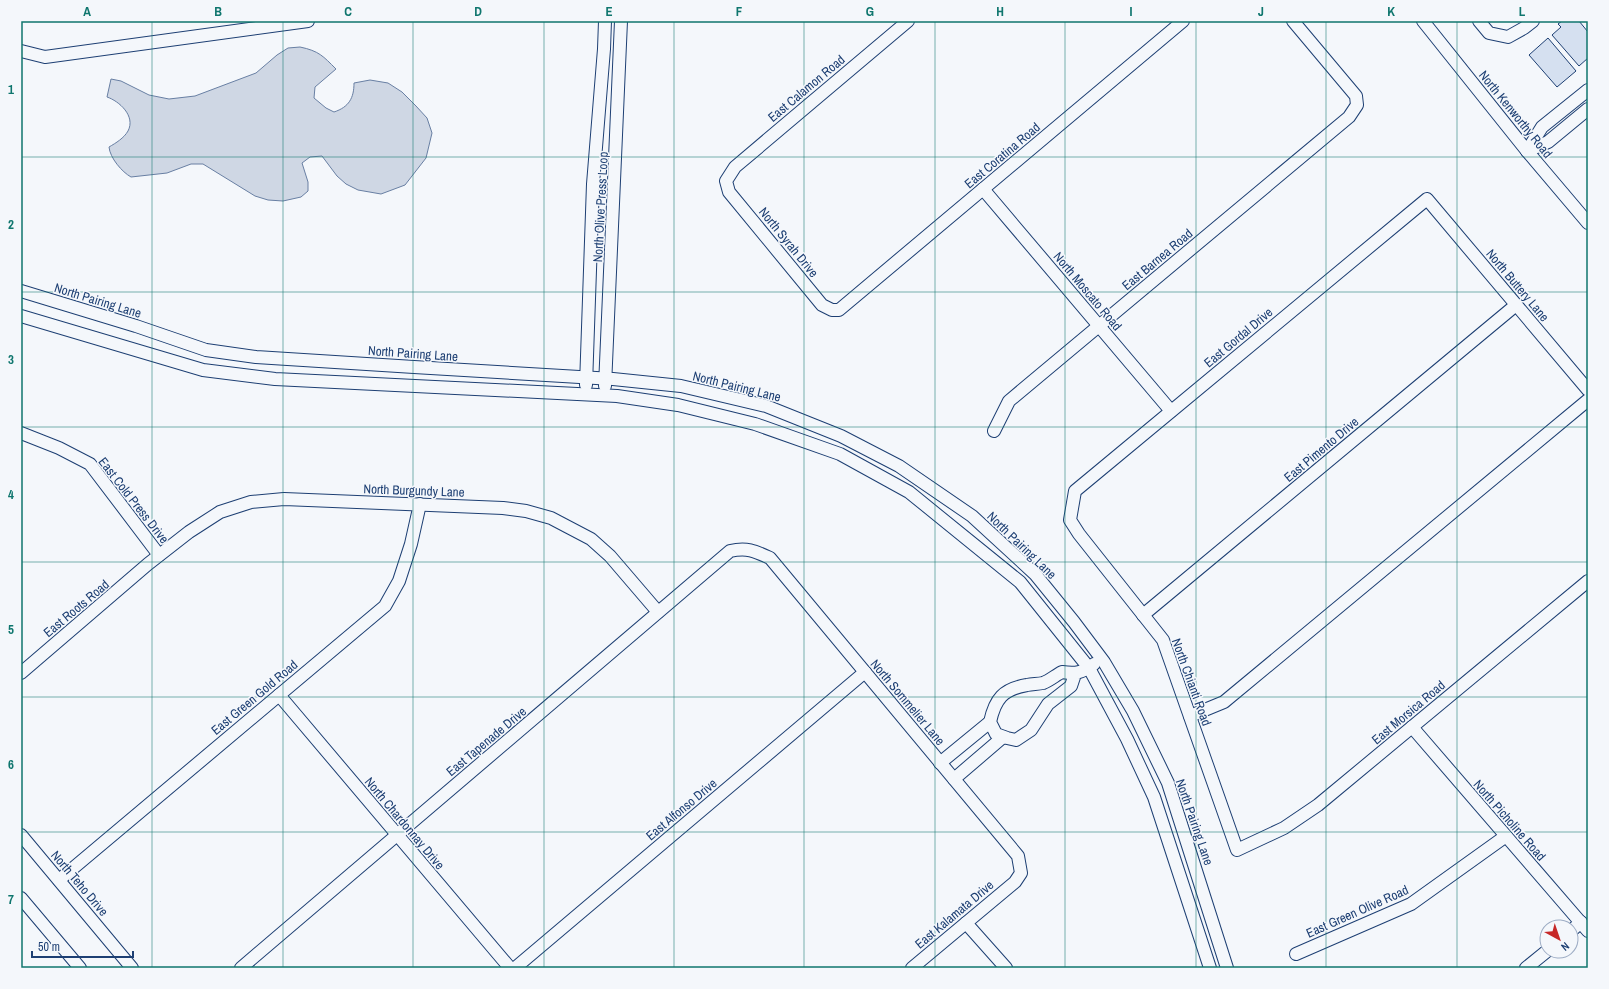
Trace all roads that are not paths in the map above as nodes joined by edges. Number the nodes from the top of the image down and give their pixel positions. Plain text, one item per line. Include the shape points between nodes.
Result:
1 (308, 21) edge
2 (604, 21) edge
3 (621, 21) edge
4 (908, 21) edge
5 (1183, 21) edge
6 (1293, 21) edge
7 (1423, 21) edge
8 (1479, 21) edge
9 (1533, 21) edge
10 (22, 51) edge
11 (1588, 90) edge
12 (1588, 109) edge
13 (1527, 151) junction
14 (726, 180) joint
15 (982, 189) junction
16 (1427, 199) joint
17 (1588, 223) edge
18 (21, 291) edge
19 (1516, 305) junction
20 (839, 310) joint
21 (21, 316) edge
22 (1099, 326) junction
23 (586, 377) junction
24 (605, 378) junction
25 (1588, 390) edge
26 (586, 394) junction
27 (605, 395) junction
28 (1588, 400) edge
29 (1171, 411) junction
30 (994, 431) dead end
31 (21, 433) edge
32 (1073, 500) joint
33 (420, 504) junction
34 (754, 551) joint
35 (159, 555) junction
36 (148, 564) joint
37 (1588, 581) edge
38 (658, 612) junction
39 (1144, 615) junction
40 (1101, 658) junction
41 (1089, 668) junction
42 (21, 672) edge
43 (865, 672) junction
44 (1075, 674) junction
45 (279, 695) junction
46 (1190, 716) junction
47 (990, 722) junction
48 (1412, 727) junction
49 (1004, 737) junction
50 (940, 763) junction
51 (954, 779) junction
52 (21, 835) edge
53 (397, 835) junction
54 (1506, 836) junction
55 (1237, 850) joint
56 (59, 880) junction
57 (1015, 882) joint
58 (21, 898) edge
59 (966, 923) junction
60 (1584, 927) edge
61 (1296, 954) dead end
62 (1539, 957) edge
63 (80, 968) edge
64 (132, 968) edge
65 (242, 968) edge
66 (510, 968) edge
67 (515, 968) edge
68 (912, 968) edge
69 (1006, 968) edge
70 (1210, 968) edge
71 (1228, 968) edge
72 (1526, 968) edge

1 - 10 street via 45,57
2 - 23 street, North Olive Press Loop via 593,184
3 - 24 street, North Olive Press Loop
4 - 14 street, East Calamon Road via 735,167
5 - 15 street, East Coratina Road
6 - 22 street, East Barnea Road via 1356,96 1357,105 1349,117
7 - 13 street, North Kenworthy Road
8 - 9 street via 1489,33 1508,37
11 - 13 street via 1542,127
12 - 13 street via 1548,142
13 - 17 street, North Kenworthy Road
14 - 20 street, North Syrah Drive via 729,192 822,304 832,310
15 - 20 street, East Coratina Road
15 - 22 street, North Moscato Road
16 - 19 street, North Buttery Lane
16 - 29 street, East Gordal Drive
18 - 23 street, North Pairing Lane via 206,350 256,357
19 - 25 street, North Buttery Lane
19 - 39 street, East Pimento Drive
21 - 26 street via 203,370 275,378
22 - 29 street, North Moscato Road
22 - 30 street, East Barnea Road via 1009,401
23 - 24 street, North Pairing Lane
23 - 26 street, North Olive Press Loop
24 - 27 street, North Olive Press Loop
24 - 40 street, North Pairing Lane via 681,386 766,406 841,436 899,466 972,516 1035,574
26 - 27 street
27 - 41 street via 678,405 755,424 840,454 909,492 1020,582
28 - 46 street via 1224,702
29 - 32 street, East Gordal Drive via 1075,490
31 - 35 street, East Cold Press Drive via 90,464
32 - 39 street, North Chianti Road via 1070,520
33 - 35 street, North Burgundy Lane via 284,499 251,502 220,512
33 - 38 street, North Burgundy Lane via 503,508 551,518 591,539 610,556
33 - 45 street, East Green Gold Road via 399,581 385,606
34 - 38 street, East Tapenade Drive via 742,548 730,550
34 - 43 street, North Sommelier Lane via 770,558
35 - 36 street, North Burgundy Lane
36 - 42 street, East Roots Road
37 - 48 street, East Morsica Road
38 - 53 street, East Tapenade Drive
39 - 46 street, North Chianti Road via 1163,640
40 - 41 street
40 - 71 street, North Pairing Lane via 1133,711 1168,783
41 - 44 street
41 - 70 street via 1154,797
43 - 50 street, North Sommelier Lane
43 - 67 street, East Alfonso Drive
44 - 47 street via 1062,672 1043,683 1009,690 1000,697 993,708
44 - 49 street via 1071,686 1048,704 1031,730 1016,740
45 - 53 street, North Chardonnay Drive
45 - 56 street, East Green Gold Road
46 - 55 street, North Chianti Road
47 - 49 street via 996,734
47 - 50 street
48 - 54 street, North Picholine Road
48 - 55 street, East Morsica Road via 1313,809 1284,828
49 - 51 street
50 - 51 street, North Sommelier Lane
51 - 57 street, North Sommelier Lane via 1018,856 1020,873
52 - 56 street, North Teho Drive
53 - 65 street, East Tapenade Drive
53 - 66 street, North Chardonnay Drive
54 - 60 street, North Picholine Road
54 - 61 street, East Green Olive Road via 1412,904
56 - 64 street, North Teho Drive
57 - 59 street, East Kalamata Drive
58 - 63 street
59 - 68 street, East Kalamata Drive
59 - 69 street
62 - 72 street

